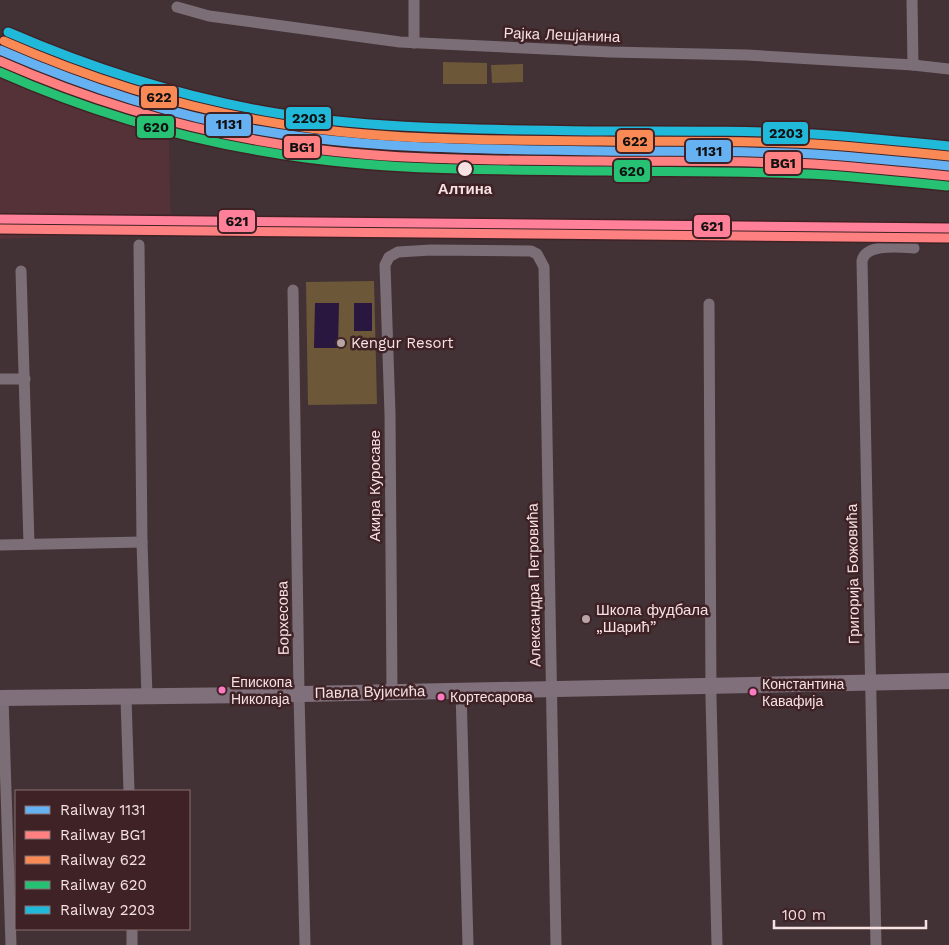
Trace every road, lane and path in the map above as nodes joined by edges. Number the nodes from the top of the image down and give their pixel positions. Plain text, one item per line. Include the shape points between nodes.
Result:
1 (414, 0) edge
2 (912, 0) edge
3 (177, 8) dead end
4 (414, 43) junction
5 (913, 65) junction
6 (949, 69) edge
7 (139, 245) dead end
8 (914, 248) dead end
9 (21, 271) dead end
10 (544, 284) joint
11 (294, 290) dead end
12 (710, 304) dead end
13 (0, 379) edge
14 (25, 379) junction
15 (142, 542) junction
16 (29, 544) junction
17 (0, 545) edge
18 (949, 681) edge
19 (870, 683) junction
20 (711, 685) junction
21 (551, 688) junction
22 (392, 691) junction
23 (461, 691) junction
24 (299, 694) junction
25 (147, 697) junction
26 (1, 698) edge
27 (126, 698) junction
28 (129, 790) edge
29 (132, 930) edge
30 (11, 945) edge
31 (132, 945) edge
32 (305, 945) edge
33 (468, 945) edge
34 (556, 945) edge
35 (717, 945) edge
36 (876, 945) edge

1 - 4 street
2 - 5 street
3 - 4 street, Рајка Лешјанина via 209,16
4 - 5 street, Рајка Лешјанина via 746,55
5 - 6 street, Рајка Лешјанина
7 - 15 street
8 - 19 street, Григорија Божовића via 872,249 862,260
9 - 14 street
10 - 21 street, Александра Петровића
10 - 22 street, Акира Куросаве via 542,260 531,251 398,252 385,266 390,414
11 - 24 street, Борхесова
12 - 20 street
13 - 14 street
14 - 16 street
15 - 16 street
15 - 25 street
16 - 17 street
18 - 19 street, Павла Вујисића
19 - 20 street, Павла Вујисића
19 - 36 street, Григорија Божовића
20 - 21 street, Павла Вујисића
20 - 35 street
21 - 23 street, Павла Вујисића
21 - 34 street, Александра Петровића
22 - 23 street, Павла Вујисића
22 - 24 street, Павла Вујисића
23 - 33 street
24 - 25 street, Павла Вујисића
24 - 32 street, Борхесова
25 - 27 street, Павла Вујисића
26 - 27 street, Павла Вујисића
26 - 30 street
27 - 28 street
29 - 31 street

